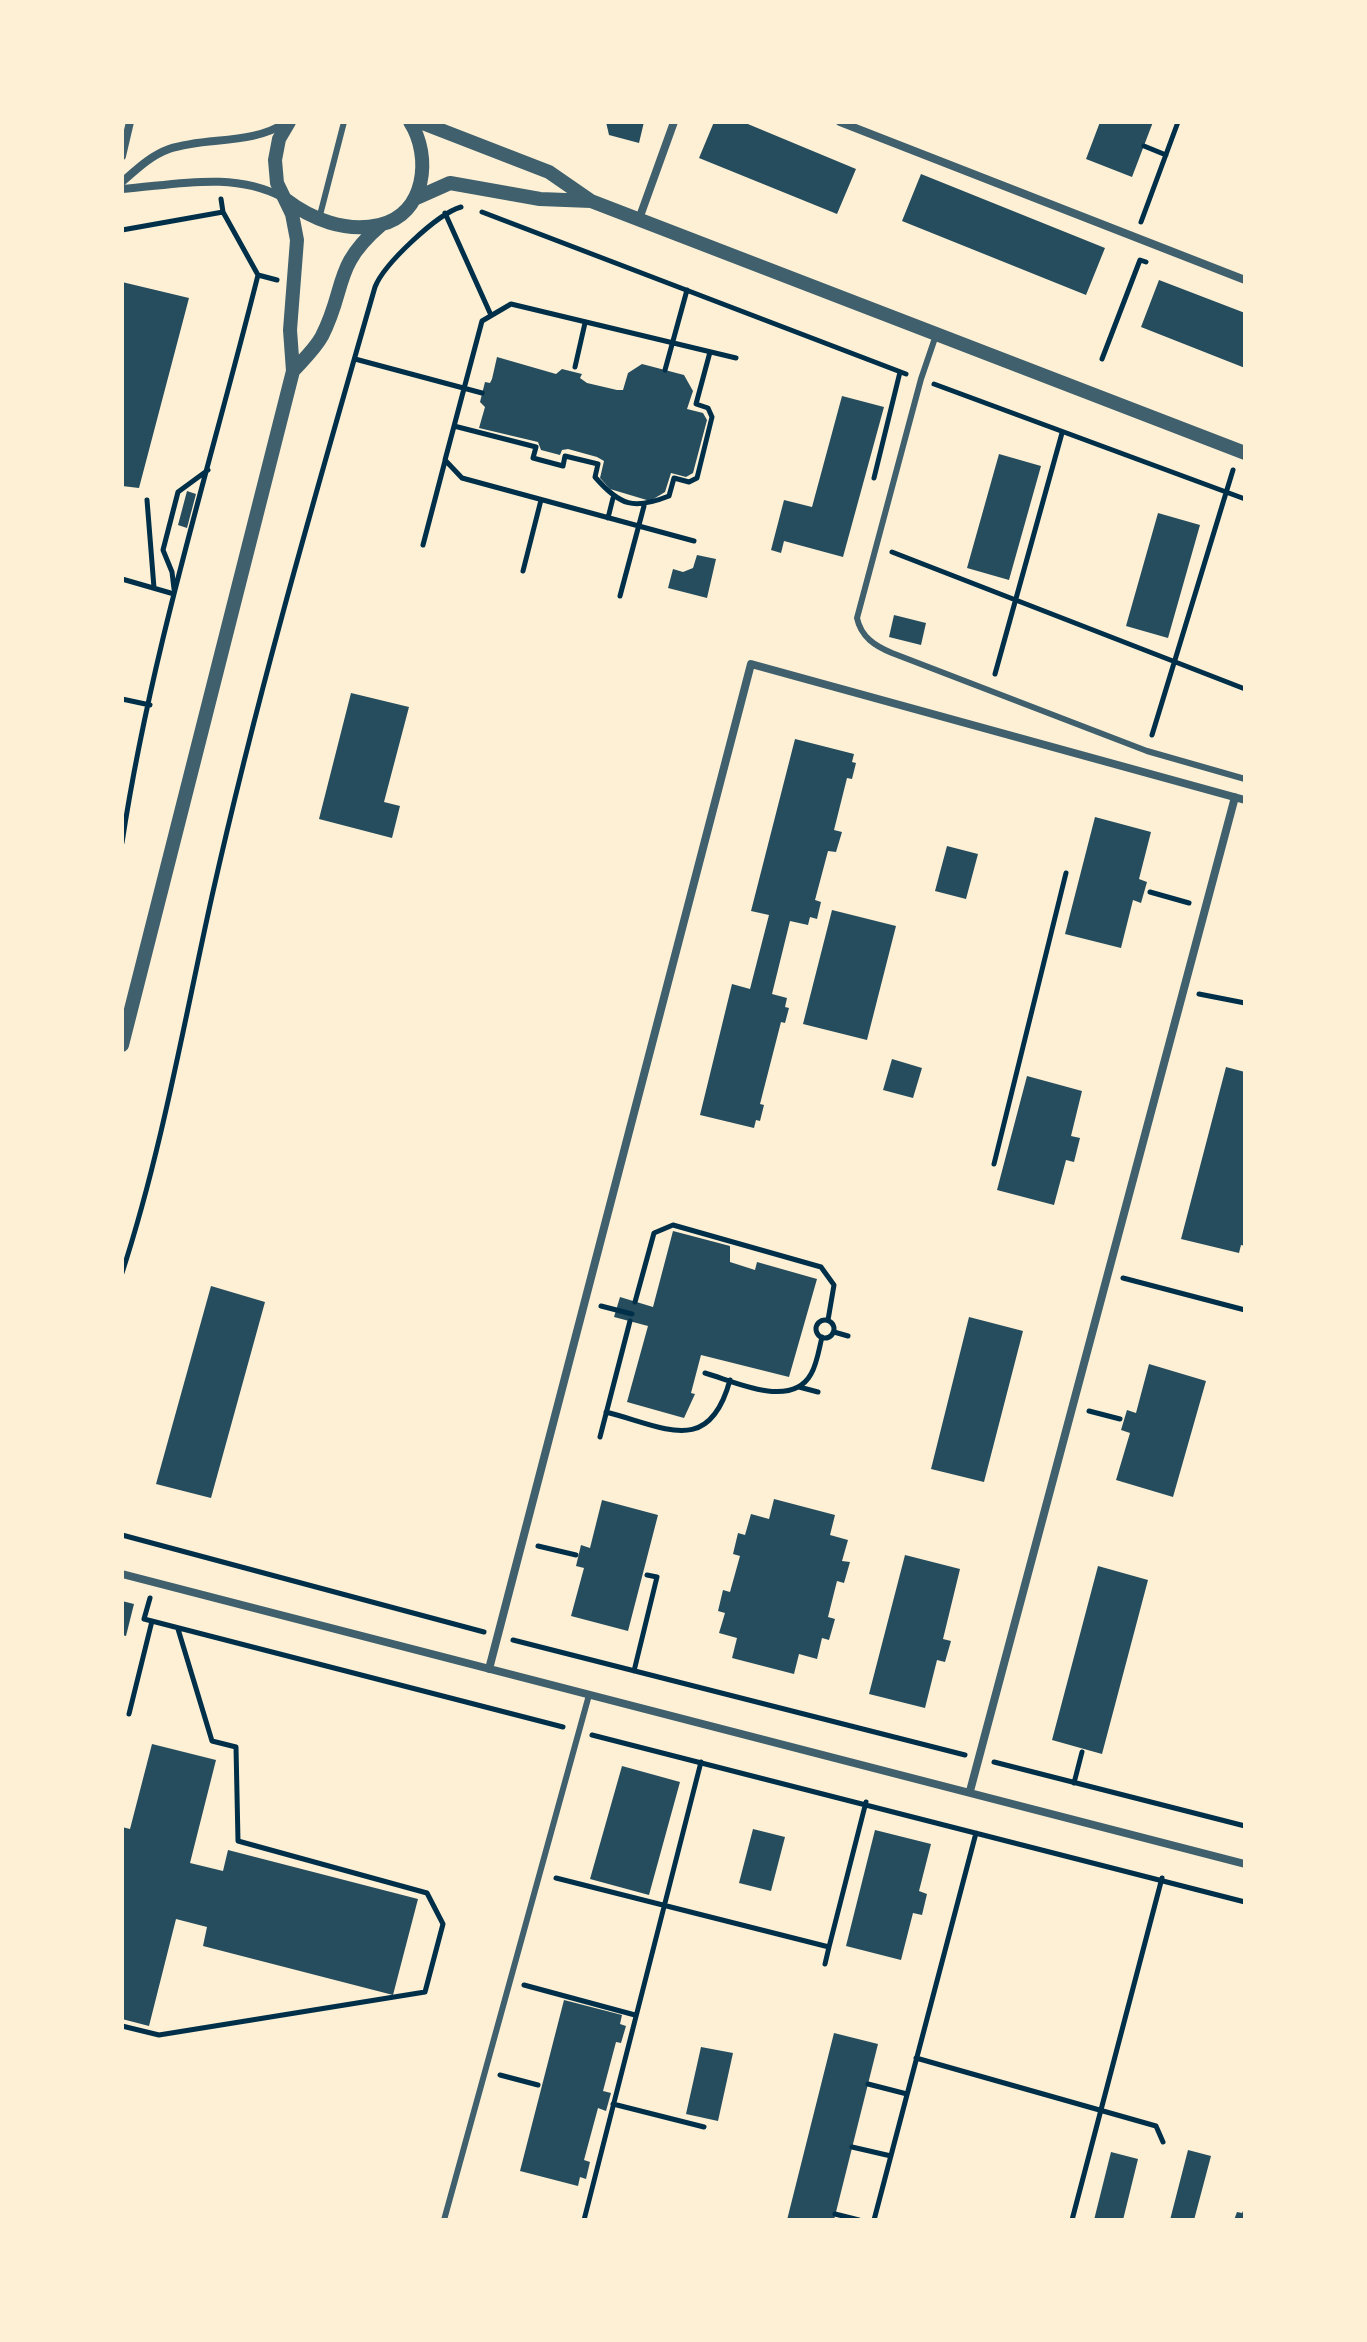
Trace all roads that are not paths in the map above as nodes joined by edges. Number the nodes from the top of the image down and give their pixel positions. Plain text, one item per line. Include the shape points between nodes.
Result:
1 (130, 122) edge
2 (288, 122) edge
3 (344, 122) edge
4 (410, 122) edge
5 (420, 122) edge
6 (674, 122) edge
7 (840, 122) edge
8 (122, 156) edge
9 (122, 182) edge
10 (122, 189) edge
11 (285, 199) junction
12 (414, 199) junction
13 (591, 201) junction
14 (319, 219) junction
15 (639, 219) junction
16 (381, 225) junction
17 (1245, 280) edge
18 (937, 332) junction
19 (293, 371) junction
20 (1245, 453) edge
21 (1245, 779) edge
22 (1240, 799) edge
23 (122, 1045) edge
24 (122, 1574) edge
25 (489, 1669) junction
26 (589, 1695) junction
27 (970, 1791) junction
28 (1245, 1864) edge
29 (444, 2220) edge

1 - 8 street
2 - 9 street via 253,137 168,150
2 - 11 street via 275,160
3 - 14 lane
4 - 12 street via 423,161
5 - 13 street via 549,172
6 - 15 street
7 - 17 street
10 - 11 street via 231,180
11 - 14 street
11 - 19 street via 295,224 298,255 290,330
12 - 13 street via 450,183 540,199
12 - 16 street
13 - 15 street
14 - 16 street
15 - 18 street
16 - 19 street via 353,252 322,335
18 - 20 street
18 - 21 lane via 876,545 859,628 882,649 1147,751
19 - 23 street
22 - 25 street via 751,664
22 - 27 street via 1206,908
24 - 25 street
25 - 26 street
26 - 27 street
26 - 29 lane
27 - 28 street

